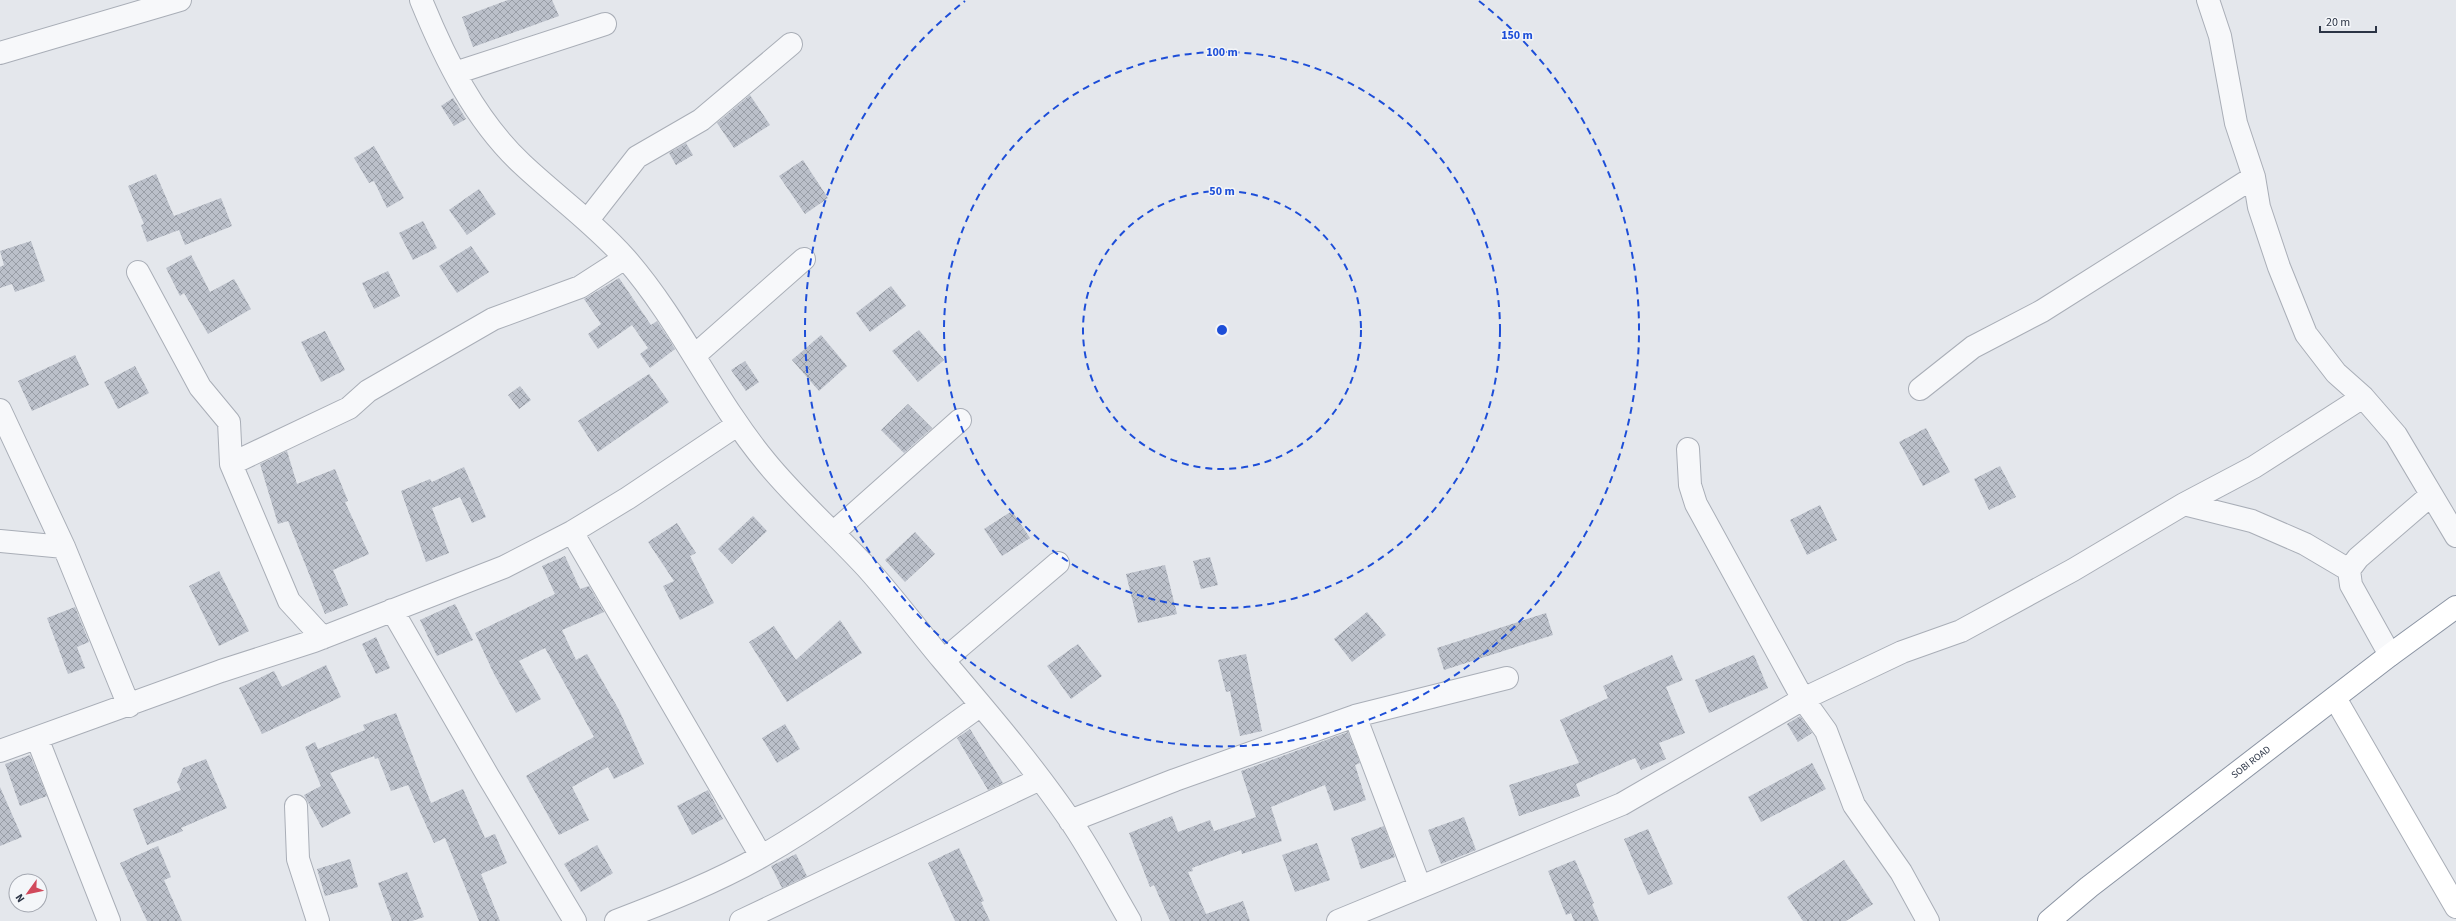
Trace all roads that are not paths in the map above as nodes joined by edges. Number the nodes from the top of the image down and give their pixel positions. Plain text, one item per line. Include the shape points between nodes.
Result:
1 (180, 0) edge
2 (421, 0) edge
3 (2208, 0) edge
4 (605, 24) dead end
5 (791, 44) dead end
6 (0, 53) edge
7 (455, 73) junction
8 (2254, 177) junction
9 (587, 221) junction
10 (625, 258) junction
11 (804, 260) dead end
12 (138, 272) dead end
13 (694, 356) junction
14 (1920, 389) dead end
15 (2363, 397) junction
16 (0, 410) edge
17 (960, 420) dead end
18 (736, 425) junction
19 (1688, 449) dead end
20 (231, 464) junction
21 (2430, 495) junction
22 (2184, 504) junction
23 (572, 532) junction
24 (833, 533) junction
25 (2456, 536) edge
26 (0, 541) edge
27 (64, 547) junction
28 (1058, 563) dead end
29 (2349, 570) junction
30 (2456, 607) edge
31 (392, 610) junction
32 (323, 638) junction
33 (2390, 655) junction
34 (944, 660) junction
35 (1507, 678) dead end
36 (2335, 698) junction
37 (1803, 699) junction
38 (982, 705) junction
39 (129, 706) junction
40 (1355, 716) junction
41 (37, 738) junction
42 (0, 751) edge
43 (1040, 780) junction
44 (296, 806) dead end
45 (1070, 821) junction
46 (761, 856) junction
47 (1420, 887) junction
48 (2456, 907) edge
49 (109, 921) edge
50 (318, 921) edge
51 (575, 921) edge
52 (616, 921) edge
53 (741, 921) edge
54 (1130, 921) edge
55 (1338, 921) edge
56 (1928, 921) edge
57 (2049, 921) edge

1 - 6 street
2 - 7 street via 442,51
3 - 8 street via 2220,36 2236,123
4 - 7 street
5 - 9 street via 701,120 637,157
7 - 9 street via 496,137 521,163
8 - 14 street via 2042,311 1973,347
8 - 15 street via 2260,207 2279,267 2306,334 2336,373
9 - 10 street
10 - 13 street via 674,323
10 - 20 street via 580,287 493,319 368,391 349,408
11 - 13 street
12 - 20 street via 200,387 228,422
13 - 18 street
15 - 21 street via 2396,435
15 - 22 street via 2254,468
16 - 27 street
17 - 24 street
18 - 23 street via 628,498
18 - 24 street via 791,491
19 - 37 street via 1690,485 1696,504
20 - 32 street via 289,601
21 - 25 street
21 - 29 street via 2358,558
22 - 29 street via 2252,521 2305,544
22 - 37 street via 2073,570 1961,631 1902,652
23 - 31 street via 504,567
23 - 46 street
24 - 34 street via 867,568
26 - 27 street
27 - 39 street
28 - 34 street
29 - 33 street via 2351,585
30 - 33 main road, SOBI ROAD
31 - 32 street
31 - 51 street
32 - 39 street via 221,671
33 - 36 main road, SOBI ROAD
34 - 38 street
35 - 40 street
36 - 48 main road
36 - 57 main road, SOBI ROAD via 2089,887
37 - 47 street via 1622,804
37 - 56 street via 1826,731 1854,806 1901,872
38 - 43 street
38 - 46 street via 813,825
39 - 41 street
40 - 45 street via 1175,780
40 - 47 street
41 - 42 street
41 - 49 street
43 - 45 street
43 - 53 street
44 - 50 street via 298,859
45 - 54 street
46 - 52 street via 676,898
47 - 55 street

